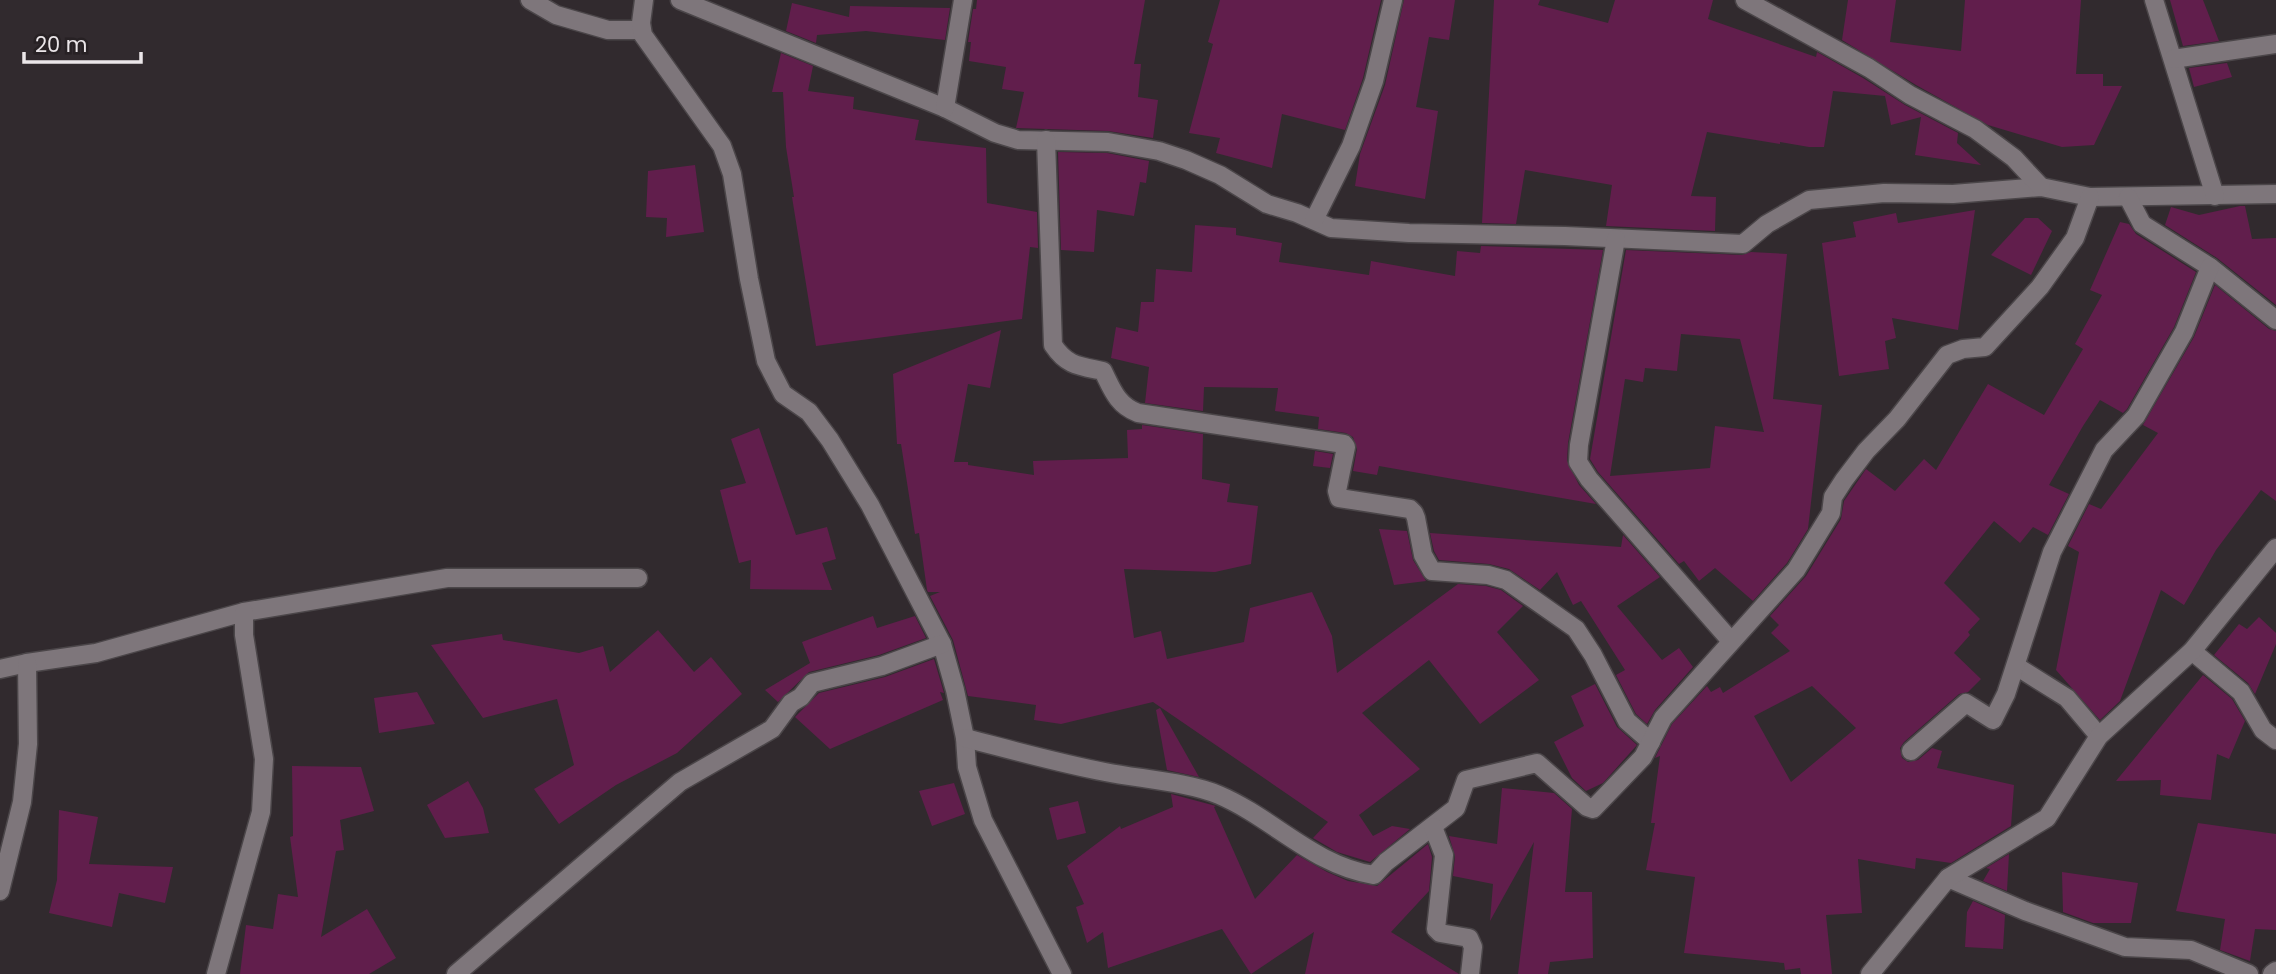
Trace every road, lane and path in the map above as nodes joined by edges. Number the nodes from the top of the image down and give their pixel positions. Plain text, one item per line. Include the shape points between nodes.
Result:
1 (530, 0) edge
2 (644, 0) edge
3 (680, 0) edge
4 (963, 0) edge
5 (1393, 0) edge
6 (1745, 0) edge
7 (2154, 0) edge
8 (641, 30) junction
9 (2276, 44) edge
10 (2173, 59) junction
11 (945, 108) junction
12 (1046, 140) junction
13 (2041, 187) junction
14 (2276, 194) edge
15 (2215, 196) junction
16 (2090, 197) junction
17 (2128, 197) junction
18 (1314, 220) junction
19 (1616, 239) junction
20 (2210, 267) junction
21 (2276, 320) edge
22 (2276, 548) edge
23 (638, 578) dead end
24 (244, 612) junction
25 (1731, 640) junction
26 (942, 644) junction
27 (2192, 651) junction
28 (27, 663) junction
29 (2016, 666) junction
30 (0, 669) edge
31 (2099, 736) junction
32 (965, 738) junction
33 (2276, 740) edge
34 (1651, 742) junction
35 (1912, 751) dead end
36 (1433, 827) junction
37 (1948, 878) junction
38 (0, 891) edge
39 (216, 974) edge
40 (456, 974) edge
41 (1062, 974) edge
42 (1470, 974) edge
43 (1870, 974) edge
44 (2249, 974) edge

1 - 8 street via 556,15 608,30
2 - 8 street
3 - 11 street
4 - 11 street
5 - 18 street via 1374,81 1351,146
6 - 13 street via 1975,129 2014,158
7 - 10 street
8 - 26 street via 723,146 766,361 783,394 809,412 830,440 870,505
9 - 10 street
10 - 15 street
11 - 12 street via 995,133 1018,140
12 - 18 street via 1108,142 1158,151 1220,175 1267,204
12 - 34 street via 1053,345 1062,359 1102,370 1125,408 1138,413 1344,444 1339,498 1410,509 1432,571 1506,580 1576,629 1627,721
13 - 16 street
13 - 19 street via 1809,200 1743,244
14 - 15 street
15 - 17 street
16 - 17 street
16 - 25 street via 2075,238 2040,288 1985,347 1947,355 1844,480 1833,497 1831,513 1796,570
17 - 20 street via 2142,224
18 - 19 street via 1331,228 1409,233
19 - 25 street via 1578,462
20 - 21 street
20 - 29 street via 2184,332 2136,416 2104,450 2052,552
22 - 27 street
23 - 24 street via 447,578
24 - 28 street via 96,653
24 - 39 street via 264,759 261,812
25 - 34 street via 1662,718
26 - 32 street
26 - 40 street via 882,666 812,682 772,729 680,782
27 - 31 street
27 - 33 street via 2241,692 2263,730
28 - 30 street
28 - 38 street via 28,744 22,802
29 - 31 street via 2067,698
29 - 35 street via 1993,720 1966,703
31 - 37 street via 2047,818
32 - 36 street via 1217,794 1350,872 1374,875
32 - 41 street via 967,767 983,820
34 - 36 street via 1643,757 1593,809 1537,763 1466,780 1456,808
36 - 42 street via 1444,855 1435,924 1440,933 1469,938 1473,947
37 - 43 street
37 - 44 street via 2125,947 2191,950

